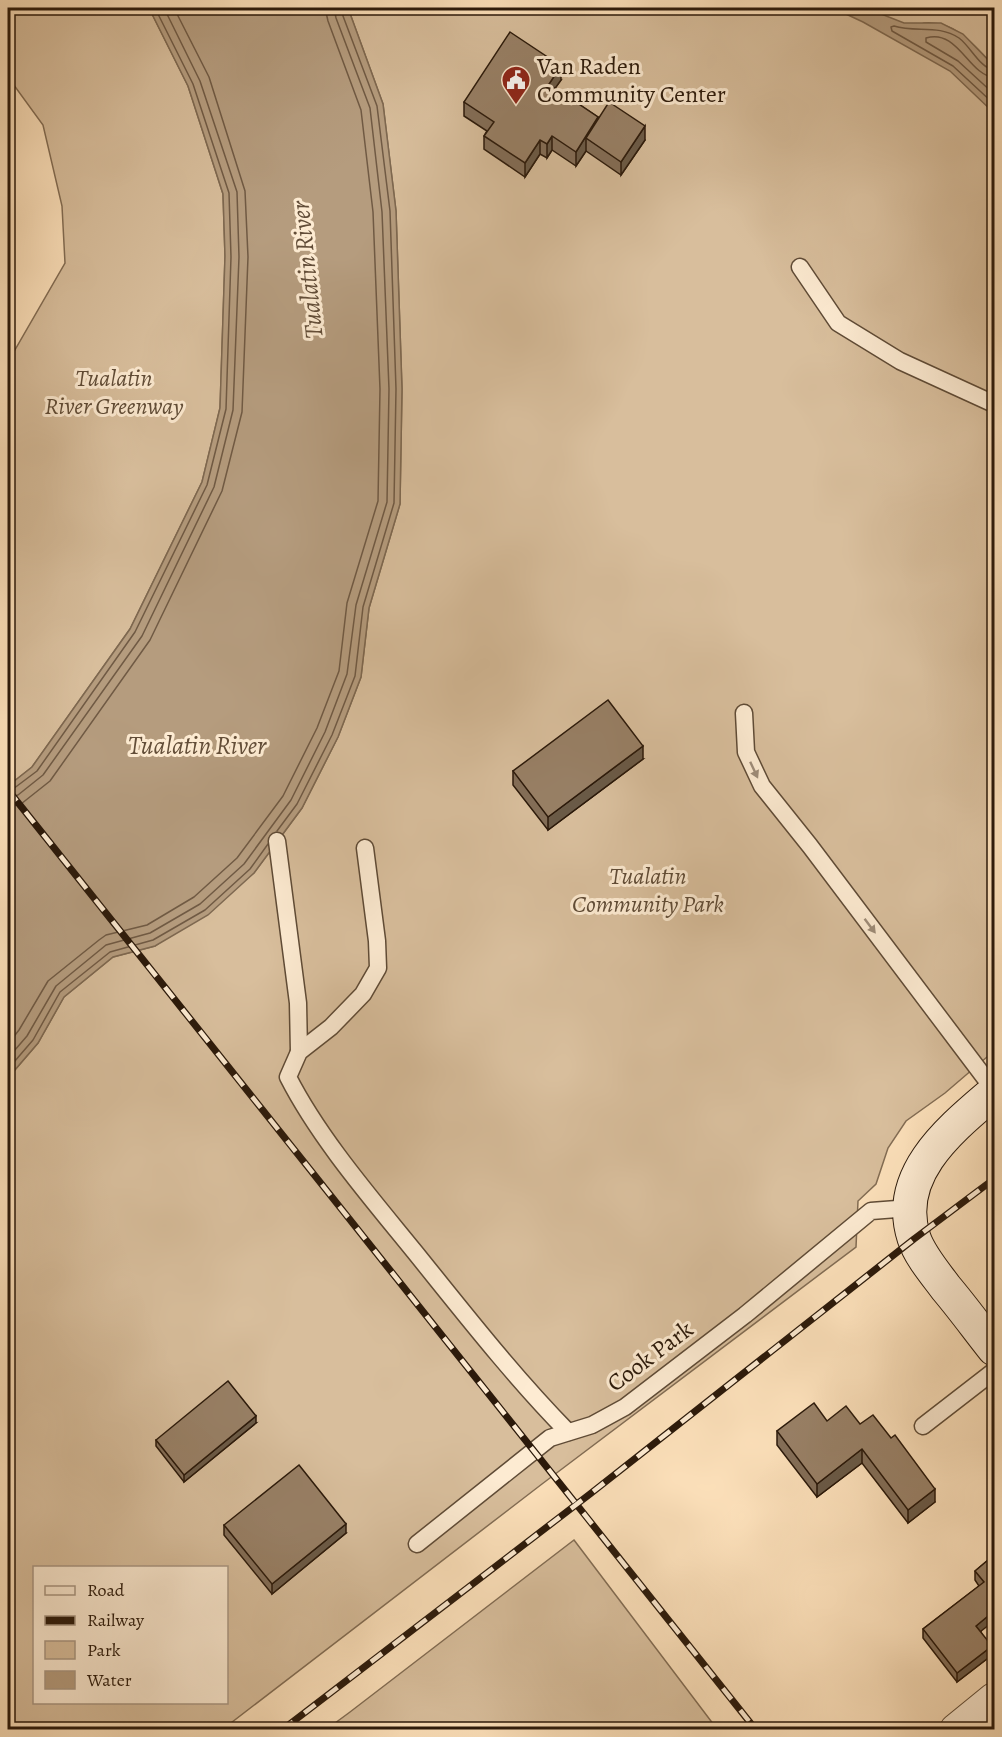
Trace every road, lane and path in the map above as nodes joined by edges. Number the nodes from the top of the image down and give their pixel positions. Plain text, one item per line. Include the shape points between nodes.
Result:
1 (800, 267) dead end
2 (994, 404) edge
3 (744, 713) dead end
4 (277, 841) dead end
5 (365, 848) dead end
6 (299, 1052) junction
7 (994, 1091) edge
8 (910, 1208) junction
9 (994, 1349) edge
10 (994, 1371) edge
11 (923, 1426) dead end
12 (568, 1432) junction
13 (417, 1544) dead end
14 (994, 1699) edge
15 (956, 1730) edge

1 - 2 lane via 838,323 900,361
3 -> 7 lane via 746,752 762,786
4 - 6 lane via 298,1002
5 - 6 lane via 378,968 363,993 331,1027
6 - 12 lane via 288,1077 304,1108 494,1349
7 - 8 main road via 934,1148 915,1183
8 - 9 main road via 914,1239 932,1270
8 - 12 lane, Cook Park via 871,1211 625,1407 592,1425
10 - 11 lane
12 - 13 lane, Cook Park via 550,1438
14 - 15 street

